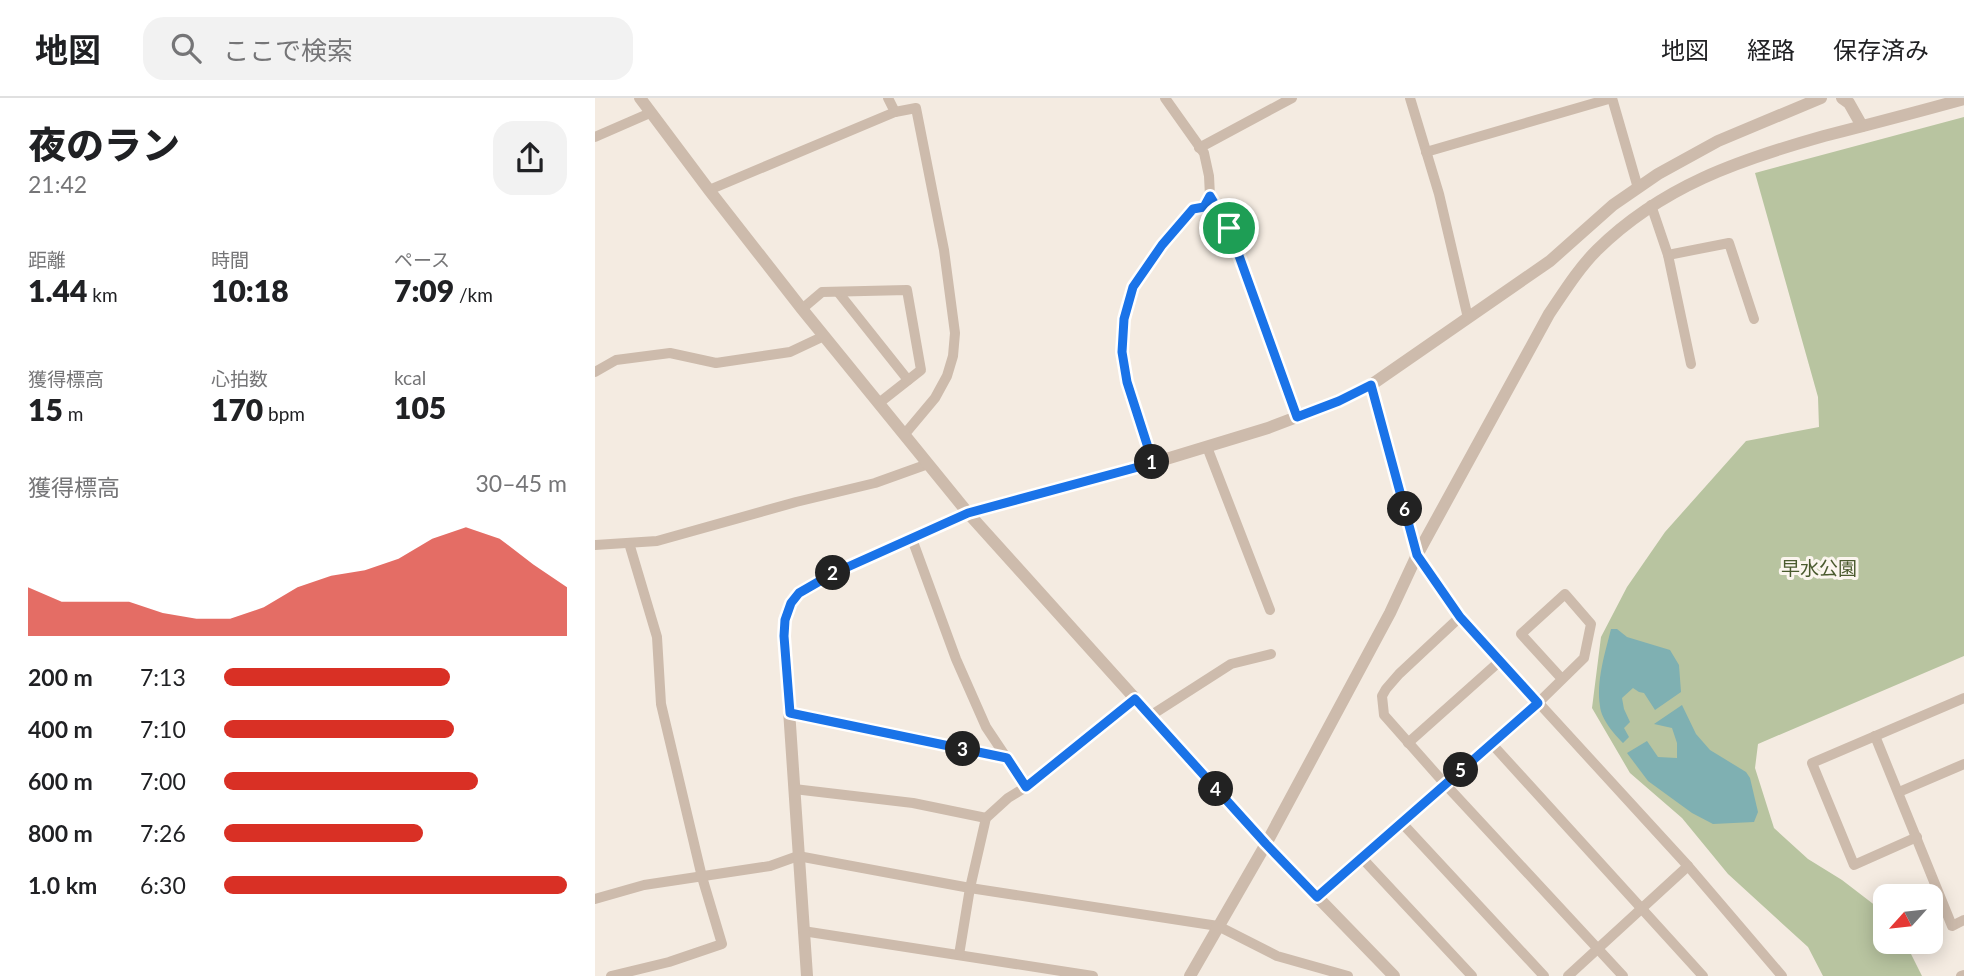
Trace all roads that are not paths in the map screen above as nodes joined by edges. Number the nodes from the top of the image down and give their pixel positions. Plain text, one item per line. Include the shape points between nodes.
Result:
1 (888, 98) edge
2 (1165, 98) edge
3 (1292, 98) edge
4 (1410, 98) edge
5 (1612, 98) edge
6 (1821, 98) edge
7 (1842, 98) edge
8 (645, 99) edge
9 (1964, 99) edge
10 (895, 112) junction
11 (650, 113) junction
12 (1862, 126) junction
13 (595, 137) edge
14 (1199, 148) junction
15 (1426, 152) junction
16 (1638, 188) junction
17 (709, 190) junction
18 (1210, 196) junction
19 (1651, 205) junction
20 (1668, 255) junction
21 (838, 292) junction
22 (802, 309) junction
23 (1468, 318) junction
24 (1753, 319) dead end
25 (824, 336) junction
26 (1691, 364) dead end
27 (595, 372) edge
28 (908, 380) junction
29 (1371, 385) junction
30 (879, 403) junction
31 (1297, 417) junction
32 (904, 435) junction
33 (1207, 447) junction
34 (1153, 463) junction
35 (928, 464) junction
36 (968, 513) junction
37 (912, 539) junction
38 (629, 543) junction
39 (595, 545) edge
40 (1417, 555) junction
41 (1270, 610) dead end
42 (1460, 617) junction
43 (1271, 654) dead end
44 (1500, 661) junction
45 (1562, 680) junction
46 (1964, 698) edge
47 (1135, 699) junction
48 (1538, 703) junction
49 (790, 713) junction
50 (1150, 716) junction
51 (1875, 736) junction
52 (1408, 743) junction
53 (1491, 743) junction
54 (1007, 758) junction
55 (1964, 764) edge
56 (1445, 784) junction
57 (1026, 787) junction
58 (794, 789) junction
59 (1899, 792) junction
60 (986, 818) junction
61 (1401, 821) junction
62 (1917, 837) junction
63 (1266, 844) junction
64 (798, 856) junction
65 (1361, 857) junction
66 (1688, 866) junction
67 (702, 877) junction
68 (970, 888) junction
69 (1317, 897) junction
70 (595, 899) edge
71 (1642, 909) junction
72 (1964, 920) edge
73 (1218, 926) junction
74 (803, 931) junction
75 (1598, 949) junction
76 (959, 955) junction
77 (611, 976) edge
78 (807, 976) edge
79 (1093, 976) edge
80 (1190, 976) edge
81 (1349, 976) edge
82 (1394, 976) edge
83 (1472, 976) edge
84 (1544, 976) edge
85 (1568, 976) edge
86 (1623, 976) edge
87 (1703, 976) edge
88 (1782, 976) edge

1 - 10 street
2 - 14 street
3 - 14 street
4 - 15 street
5 - 15 street
5 - 16 street
6 - 16 street via 1718,141
7 - 12 street
8 - 11 street
9 - 12 street
10 - 17 street
10 - 32 street via 915,108 944,250 955,333 947,376
11 - 13 street
11 - 17 street
12 - 19 street via 1747,159
14 - 18 street via 1204,153
15 - 23 street
16 - 23 street via 1550,261
17 - 22 street
18 - 31 street via 1229,228
18 - 34 street via 1162,245 1133,287 1124,319 1122,352 1127,382
19 - 20 street
19 - 40 street via 1596,251 1549,314
20 - 24 street via 1729,243
20 - 26 street
21 - 22 street via 822,292
21 - 28 street
21 - 28 street via 907,290 921,370
22 - 25 street
23 - 29 street
25 - 27 street via 790,352 716,363 670,353 616,360
25 - 30 street
28 - 30 street
29 - 31 street
29 - 40 street
30 - 32 street
31 - 33 street
32 - 35 street
33 - 34 street
33 - 41 street
34 - 36 street
35 - 36 street
35 - 38 street via 875,483 657,541
36 - 37 street
36 - 47 street
37 - 49 street via 832,574 799,593 791,603 784,636
37 - 54 street via 956,659 986,727
38 - 39 street
38 - 67 street via 657,637 661,704
40 - 42 street
40 - 63 street
42 - 44 street
42 - 52 street via 1382,695 1384,715
43 - 50 street via 1231,664
44 - 48 street
44 - 52 street
45 - 45 street via 1584,658 1591,624 1565,594 1521,634
45 - 48 street
46 - 51 street
47 - 50 street
47 - 57 street
48 - 53 street
48 - 66 street
49 - 54 street
49 - 58 street
50 - 63 street
51 - 59 street
51 - 62 street via 1812,763 1854,865
52 - 56 street
53 - 56 street
53 - 71 street
54 - 57 street
55 - 59 street
56 - 61 street
56 - 75 street
57 - 60 street
58 - 60 street via 913,803
58 - 64 street
59 - 62 street
60 - 68 street
61 - 65 street
61 - 84 street
62 - 72 street via 1952,926
63 - 69 street
63 - 73 street
64 - 67 street via 771,866
64 - 68 street
64 - 74 street
65 - 69 street
65 - 83 street
66 - 71 street
66 - 88 street
67 - 70 street via 644,885
67 - 77 street via 722,944
68 - 73 street
68 - 76 street
69 - 82 street
71 - 75 street
71 - 87 street
73 - 80 street
73 - 81 street via 1277,956
74 - 76 street
74 - 78 street
75 - 85 street
75 - 86 street
76 - 79 street

